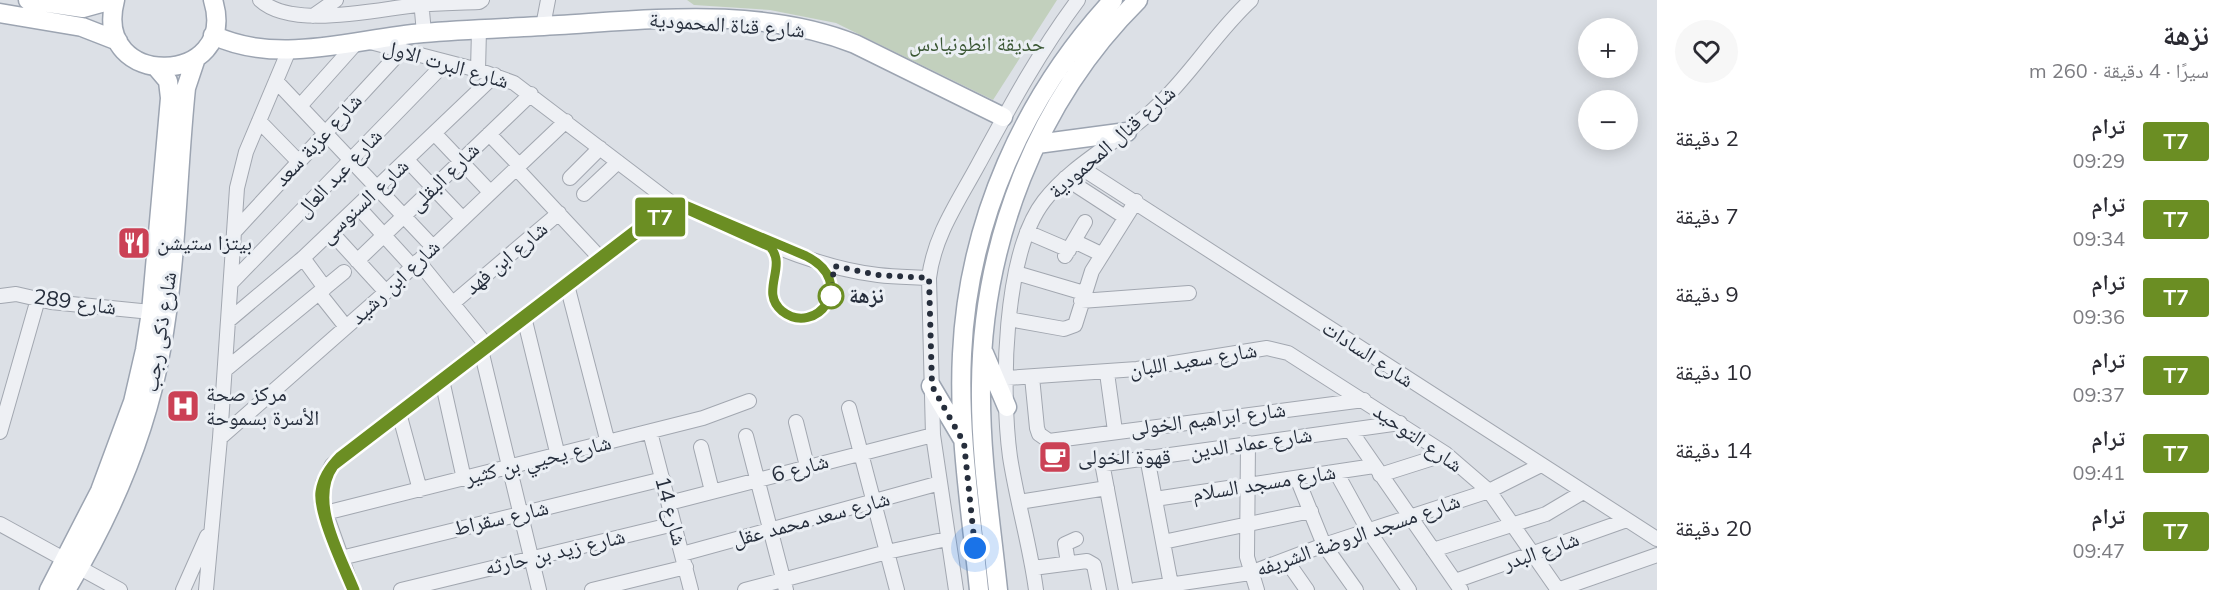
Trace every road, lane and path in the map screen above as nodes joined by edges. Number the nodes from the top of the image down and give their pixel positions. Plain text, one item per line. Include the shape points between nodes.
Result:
1 (28, 0) edge
2 (114, 0) edge
3 (213, 0) edge
4 (260, 0) edge
5 (358, 0) edge
6 (482, 0) edge
7 (548, 0) edge
8 (1078, 0) edge
9 (1113, 0) edge
10 (1138, 0) edge
11 (1251, 0) edge
12 (428, 2) edge
13 (337, 7) edge
14 (0, 13) edge
15 (543, 26) junction
16 (479, 30) junction
17 (424, 33) junction
18 (213, 35) junction
19 (360, 40) junction
20 (118, 41) junction
21 (289, 50) junction
22 (402, 50) junction
23 (196, 58) junction
24 (446, 62) junction
25 (157, 68) junction
26 (478, 70) junction
27 (495, 75) junction
28 (276, 81) junction
29 (531, 94) junction
30 (300, 106) junction
31 (1003, 117) junction
32 (259, 121) junction
33 (566, 121) junction
34 (1127, 132) junction
35 (325, 133) junction
36 (435, 134) junction
37 (489, 134) junction
38 (1037, 144) junction
39 (600, 148) junction
40 (407, 160) junction
41 (352, 161) junction
42 (461, 161) junction
43 (299, 162) junction
44 (618, 162) junction
45 (518, 166) junction
46 (1080, 167) junction
47 (570, 178) dead end
48 (1065, 178) junction
49 (378, 188) junction
50 (434, 188) junction
51 (490, 192) junction
52 (584, 194) dead end
53 (1136, 201) junction
54 (358, 207) junction
55 (677, 207) junction
56 (559, 213) junction
57 (404, 216) junction
58 (1125, 218) junction
59 (463, 219) junction
60 (1085, 222) dead end
61 (235, 231) junction
62 (331, 232) junction
63 (1027, 232) junction
64 (384, 235) junction
65 (433, 247) junction
66 (1069, 249) junction
67 (1101, 254) junction
68 (303, 258) junction
69 (601, 258) junction
70 (357, 261) junction
71 (415, 264) junction
72 (344, 272) dead end
73 (1016, 273) junction
74 (929, 278) junction
75 (231, 283) junction
76 (567, 285) junction
77 (322, 291) junction
78 (386, 292) junction
79 (1189, 293) dead end
80 (0, 296) edge
81 (1083, 297) junction
82 (39, 299) junction
83 (453, 303) junction
84 (151, 312) junction
85 (524, 317) junction
86 (1009, 319) junction
87 (228, 321) junction
88 (346, 327) junction
89 (484, 348) junction
90 (982, 349) junction
91 (225, 369) junction
92 (1107, 373) junction
93 (1032, 377) junction
94 (1007, 378) junction
95 (442, 380) junction
96 (932, 386) junction
97 (1364, 400) junction
98 (749, 401) dead end
99 (1007, 407) junction
100 (849, 408) dead end
101 (399, 413) junction
102 (796, 422) dead end
103 (1400, 423) junction
104 (1350, 430) junction
105 (1115, 431) junction
106 (0, 432) edge
107 (650, 432) junction
108 (933, 435) junction
109 (746, 436) dead end
110 (220, 438) junction
111 (608, 443) junction
112 (964, 443) junction
113 (1248, 443) junction
114 (701, 447) dead end
115 (861, 452) junction
116 (1446, 454) junction
117 (558, 456) junction
118 (1147, 457) junction
119 (1540, 465) junction
120 (807, 466) junction
121 (509, 468) junction
122 (1377, 470) junction
123 (1336, 472) junction
124 (1298, 478) junction
125 (464, 479) junction
126 (663, 479) junction
127 (757, 479) junction
128 (940, 483) junction
129 (1247, 485) junction
130 (1107, 488) junction
131 (420, 490) junction
132 (712, 491) junction
133 (1489, 491) junction
134 (1583, 492) junction
135 (1155, 500) junction
136 (1019, 502) junction
137 (669, 503) junction
138 (874, 503) junction
139 (1311, 511) junction
140 (325, 513) junction
141 (520, 515) junction
142 (1409, 516) junction
143 (1627, 520) junction
144 (0, 524) edge
145 (674, 524) junction
146 (212, 525) junction
147 (1515, 525) junction
148 (1246, 526) junction
149 (770, 530) junction
150 (1368, 530) junction
151 (947, 539) junction
152 (1076, 539) dead end
153 (1657, 539) edge
154 (1162, 542) junction
155 (1324, 545) junction
156 (1433, 550) junction
157 (887, 552) junction
158 (1534, 554) junction
159 (1657, 555) edge
160 (531, 557) junction
161 (341, 558) junction
162 (684, 560) junction
163 (1286, 560) junction
164 (1068, 563) junction
165 (72, 565) junction
166 (1033, 568) junction
167 (1250, 573) junction
168 (785, 584) edge
169 (1208, 585) edge
170 (1458, 585) edge
171 (1172, 587) edge
172 (49, 590) edge
173 (66, 590) edge
174 (120, 590) edge
175 (183, 590) edge
176 (206, 590) edge
177 (354, 590) edge
178 (401, 590) edge
179 (539, 590) edge
180 (592, 590) edge
181 (691, 590) edge
182 (745, 590) edge
183 (897, 590) edge
184 (956, 590) edge
185 (979, 590) edge
186 (998, 590) edge
187 (1036, 590) edge
188 (1099, 590) edge
189 (1126, 590) edge
190 (1135, 590) edge
191 (1257, 590) edge
192 (1307, 590) edge
193 (1356, 590) edge
194 (1409, 590) edge
195 (1557, 590) edge

1 - 2 main road via 83,8
2 - 20 main road via 112,20
3 - 18 main road
4 - 13 street via 275,10 313,16
5 - 13 street
6 - 12 street
7 - 15 street
8 - 31 street
9 - 112 main road via 1068,54 1039,99 993,196 972,274 964,327
10 - 38 main road via 1084,64
11 - 34 street, شارع قنال المحمودية via 1223,28 1174,90
12 - 13 street
12 - 17 street
14 - 20 main road via 81,27
15 - 16 main road, شارع قناة المحمودية
15 - 31 main road, شارع قناة المحمودية via 675,18 811,29 855,44
16 - 17 main road, شارع قناة المحمودية
16 - 26 street
17 - 19 main road, شارع قناة المحمودية
18 - 21 main road, شارع البرت الاول via 249,49
18 - 23 main road, شارع ذكى رجب
19 - 21 main road, شارع البرت الاول
19 - 22 street, شارع البرت الاول
19 - 30 street
20 - 25 main road via 128,54
21 - 28 street
22 - 24 street, شارع البرت الاول
22 - 35 street, شارع عزبة سعد
23 - 25 main road via 178,67
23 - 165 main road, شارع ذكى رجب via 186,88 161,353 128,464 99,530
24 - 26 street, شارع البرت الاول
24 - 41 street, شارع عبد العال
25 - 84 main road, شارع ذكى رجب via 168,81 170,98
26 - 27 street, شارع البرت الاول
27 - 29 street, شارع البرت الاول
27 - 36 street, شارع السنوسى
28 - 30 street
28 - 32 street
29 - 33 street, شارع البرت الاول
29 - 37 street, شارع البقلى
30 - 35 street
31 - 74 street via 940,233
32 - 43 street
32 - 61 street via 239,179
33 - 39 street, شارع البرت الاول
33 - 45 street, شارع ابن رشيد
34 - 38 main road
34 - 46 street, شارع قنال المحمودية
35 - 41 street
35 - 43 street, شارع عزبة سعد
36 - 40 street, شارع السنوسى
36 - 42 street
37 - 42 street, شارع البقلى
37 - 45 street
38 - 90 main road via 998,249
39 - 44 street, شارع البرت الاول
39 - 47 street
40 - 49 street, شارع السنوسى
40 - 50 street
41 - 49 street
41 - 75 street, شارع عبد العال
42 - 50 street, شارع البقلى
42 - 51 street
43 - 61 street, شارع عزبة سعد
44 - 52 street
44 - 55 street, شارع البرت الاول
45 - 51 street, شارع ابن رشيد
45 - 56 street
46 - 48 street, شارع قنال المحمودية
46 - 53 street, شارع السادات
48 - 58 street
48 - 63 street, شارع قنال المحمودية via 1042,203
49 - 54 street, شارع السنوسى
49 - 57 street
50 - 57 street, شارع البقلى
50 - 59 street
51 - 59 street, شارع ابن رشيد
53 - 58 street
53 - 119 street, شارع السادات
54 - 62 street, شارع السنوسى
54 - 64 street
55 - 69 street via 651,220
55 - 74 street, شارع البرت الاول via 683,206 745,235 820,262 878,275
56 - 69 street
56 - 83 street, شارع ابن فهد
57 - 64 street, شارع البقلى
57 - 65 street
58 - 67 street
59 - 65 street, شارع ابن رشيد
60 - 66 street
61 - 75 street
62 - 68 street, شارع السنوسى
62 - 70 street
63 - 66 street
63 - 73 street, شارع قنال المحمودية
64 - 70 street, شارع البقلى
64 - 71 street
65 - 71 street, شارع ابن رشيد
66 - 67 street
67 - 81 street
68 - 77 street
68 - 87 street, شارع السنوسى
69 - 76 street
70 - 78 street
71 - 78 street, شارع ابن رشيد
71 - 83 street
72 - 77 street
73 - 81 street
73 - 86 street, شارع قنال المحمودية
74 - 96 street
75 - 87 street
76 - 85 street
76 - 111 street
77 - 88 street
77 - 91 street
78 - 88 street, شارع ابن رشيد
79 - 81 street
80 - 82 street, شارع 289 via 16,294
81 - 86 street via 1072,327
82 - 84 street, شارع 289
82 - 106 street
83 - 89 street
84 - 165 main road, شارع ذكى رجب via 122,437
85 - 89 street
85 - 117 street
86 - 94 street, شارع قنال المحمودية
87 - 91 street
88 - 110 street, شارع ابن رشيد
89 - 95 street
89 - 121 street
90 - 99 main road
90 - 186 main road via 982,424
91 - 110 street
92 - 93 street, شارع سعيد اللبان
92 - 97 street, شارع سعيد اللبان via 1278,349
92 - 105 street
93 - 94 street, شارع سعيد اللبان
93 - 105 street, شارع ابراهيم الخولى via 1037,428 1043,438 1054,441
94 - 99 street, شارع قنال المحمودية
95 - 101 street
95 - 125 street
96 - 108 street
96 - 112 main road
97 - 103 street, شارع التوحيد
97 - 105 street, شارع ابراهيم الخولى
98 - 107 street, شارع يحيي بن كثير
99 - 136 street, شارع قنال المحمودية
100 - 115 street
101 - 131 street
101 - 140 street via 333,465 322,489
102 - 120 street
103 - 104 street, شارع عماد الدين
103 - 116 street, شارع التوحيد
104 - 113 street, شارع عماد الدين
104 - 122 street
107 - 111 street, شارع يحيي بن كثير
107 - 126 street, شارع 14
108 - 115 street, شارع 6
108 - 128 street
109 - 127 street
110 - 146 street
111 - 117 street, شارع يحيي بن كثير
112 - 185 main road
113 - 118 street, شارع عماد الدين
113 - 129 street
114 - 132 street
115 - 120 street, شارع 6
115 - 138 street
116 - 122 street, شارع مسجد السلام
116 - 133 street, شارع التوحيد
117 - 121 street, شارع يحيي بن كثير
118 - 130 street, شارع عماد الدين via 1104,466
118 - 135 street
119 - 133 street, شارع مسجد الروضة الشريفه
119 - 134 street, شارع السادات
120 - 127 street, شارع 6
121 - 125 street, شارع يحيي بن كثير
121 - 141 street
122 - 123 street, شارع مسجد السلام
122 - 142 street
123 - 124 street, شارع مسجد السلام
123 - 150 street
124 - 129 street, شارع مسجد السلام
124 - 139 street
125 - 131 street, شارع يحيي بن كثير
126 - 137 street, شارع 14
126 - 141 street, شارع سقراط
127 - 132 street, شارع 6
127 - 149 street
128 - 138 street, شارع سعد محمد عقل
128 - 151 street
129 - 135 street, شارع مسجد السلام
129 - 148 street
130 - 136 street
130 - 189 street
131 - 140 street, شارع يحيي بن كثير
132 - 137 street, شارع 6
133 - 142 street, شارع مسجد الروضة الشريفه
133 - 147 street, شارع التوحيد
134 - 143 street, شارع السادات
134 - 147 street via 1556,509
135 - 154 street
136 - 166 street, شارع قنال المحمودية
137 - 145 street, شارع 14
138 - 149 street, شارع سعد محمد عقل
138 - 157 street
139 - 148 street
139 - 155 street
140 - 161 street
141 - 160 street
141 - 161 street, شارع سقراط
142 - 150 street, شارع مسجد الروضة الشريفه
142 - 156 street
143 - 153 street, شارع السادات
143 - 158 street, شارع البدر
144 - 165 street
145 - 160 street, شارع زيد بن حارثه
145 - 162 street, شارع 14
146 - 175 street
146 - 176 street
147 - 156 street
147 - 158 street, شارع التوحيد
148 - 154 street
148 - 167 street
149 - 162 street, شارع سعد محمد عقل
149 - 168 street
150 - 155 street, شارع مسجد الروضة الشريفه
150 - 194 street
151 - 157 street
151 - 184 street
152 - 164 street via 1065,544
154 - 171 street
155 - 163 street, شارع مسجد الروضة الشريفه
155 - 193 street
156 - 170 street
157 - 168 street
157 - 183 street
158 - 170 street, شارع البدر
158 - 195 street, شارع التوحيد
159 - 195 street
160 - 178 street, شارع زيد بن حارثه
160 - 179 street
161 - 177 street
162 - 180 street, شارع سعد محمد عقل
162 - 181 street, شارع 14
163 - 167 street, شارع مسجد الروضة الشريفه
163 - 192 street
164 - 166 street via 1055,572
164 - 188 street via 1091,562
165 - 172 main road, شارع ذكى رجب
165 - 173 main road, شارع ذكى رجب
165 - 174 street
166 - 187 street, شارع قنال المحمودية
167 - 169 street, شارع مسجد الروضة الشريفه
167 - 191 street
168 - 182 street
169 - 171 street, شارع مسجد الروضة الشريفه
171 - 190 street, شارع مسجد الروضة الشريفه

